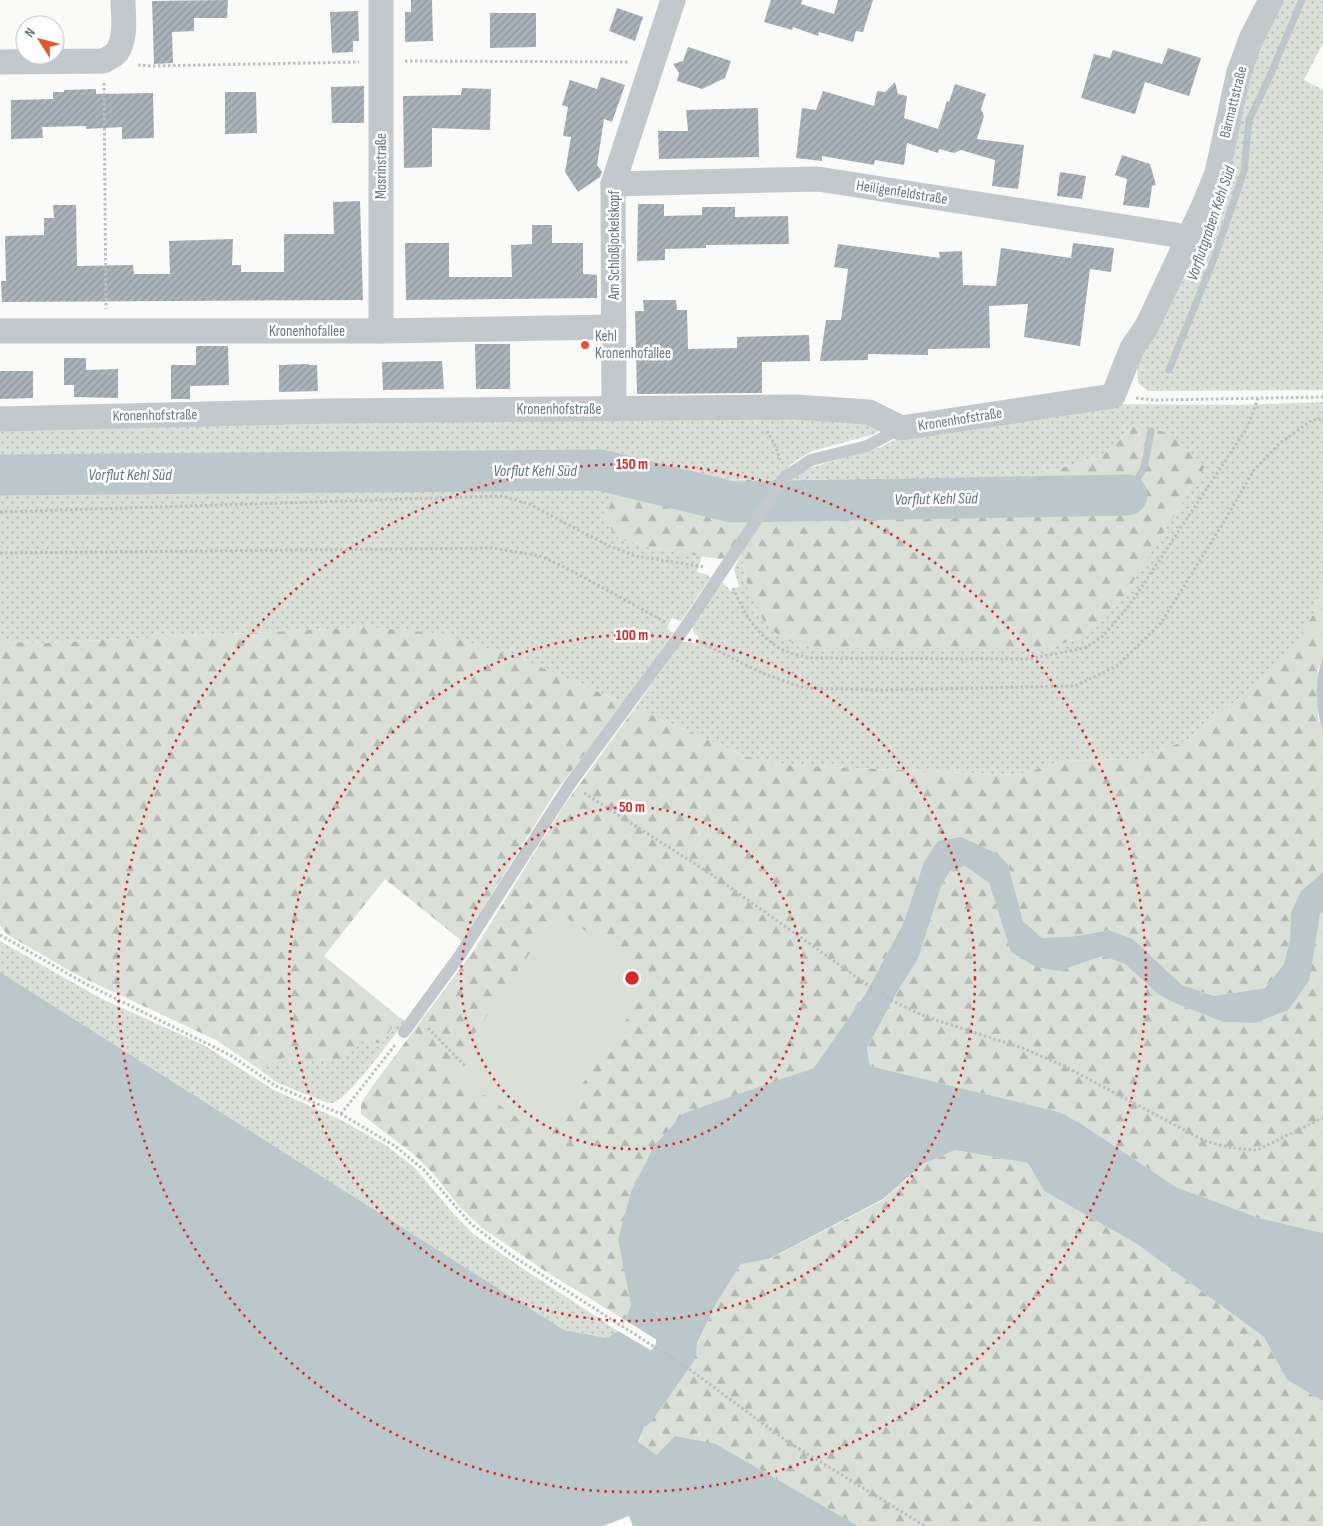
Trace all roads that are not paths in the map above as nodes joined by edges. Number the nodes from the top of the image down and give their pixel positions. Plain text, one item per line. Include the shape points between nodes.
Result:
1 (123, 0) edge
2 (381, 0) edge
3 (673, 0) edge
4 (1271, 0) edge
5 (0, 62) edge
6 (613, 184) junction
7 (1188, 240) junction
8 (614, 327) junction
9 (0, 331) edge
10 (381, 331) junction
11 (1113, 396) joint
12 (614, 409) junction
13 (0, 419) edge
14 (901, 428) junction
15 (404, 1032) road end

1 - 5 street via 124,30 120,45 116,54 104,61
2 - 10 street, Mosrinstraße
3 - 6 street, Am Schloßjockelskopf
4 - 7 street, Bärmattstraße via 1239,72 1217,173
6 - 7 street, Heiligenfeldstraße via 818,179 1176,235
6 - 8 street, Am Schloßjockelskopf
7 - 11 street, Bärmattstraße via 1147,326 1132,348
8 - 10 street, Kronenhofallee
8 - 12 street, Am Schloßjockelskopf
9 - 10 street, Kronenhofallee
11 - 14 street, Kronenhofstraße
12 - 13 street, Kronenhofstraße via 320,411
12 - 14 street, Kronenhofstraße via 795,407 868,412
14 - 15 lane via 867,446 811,460 785,477 682,632 570,784 460,955

